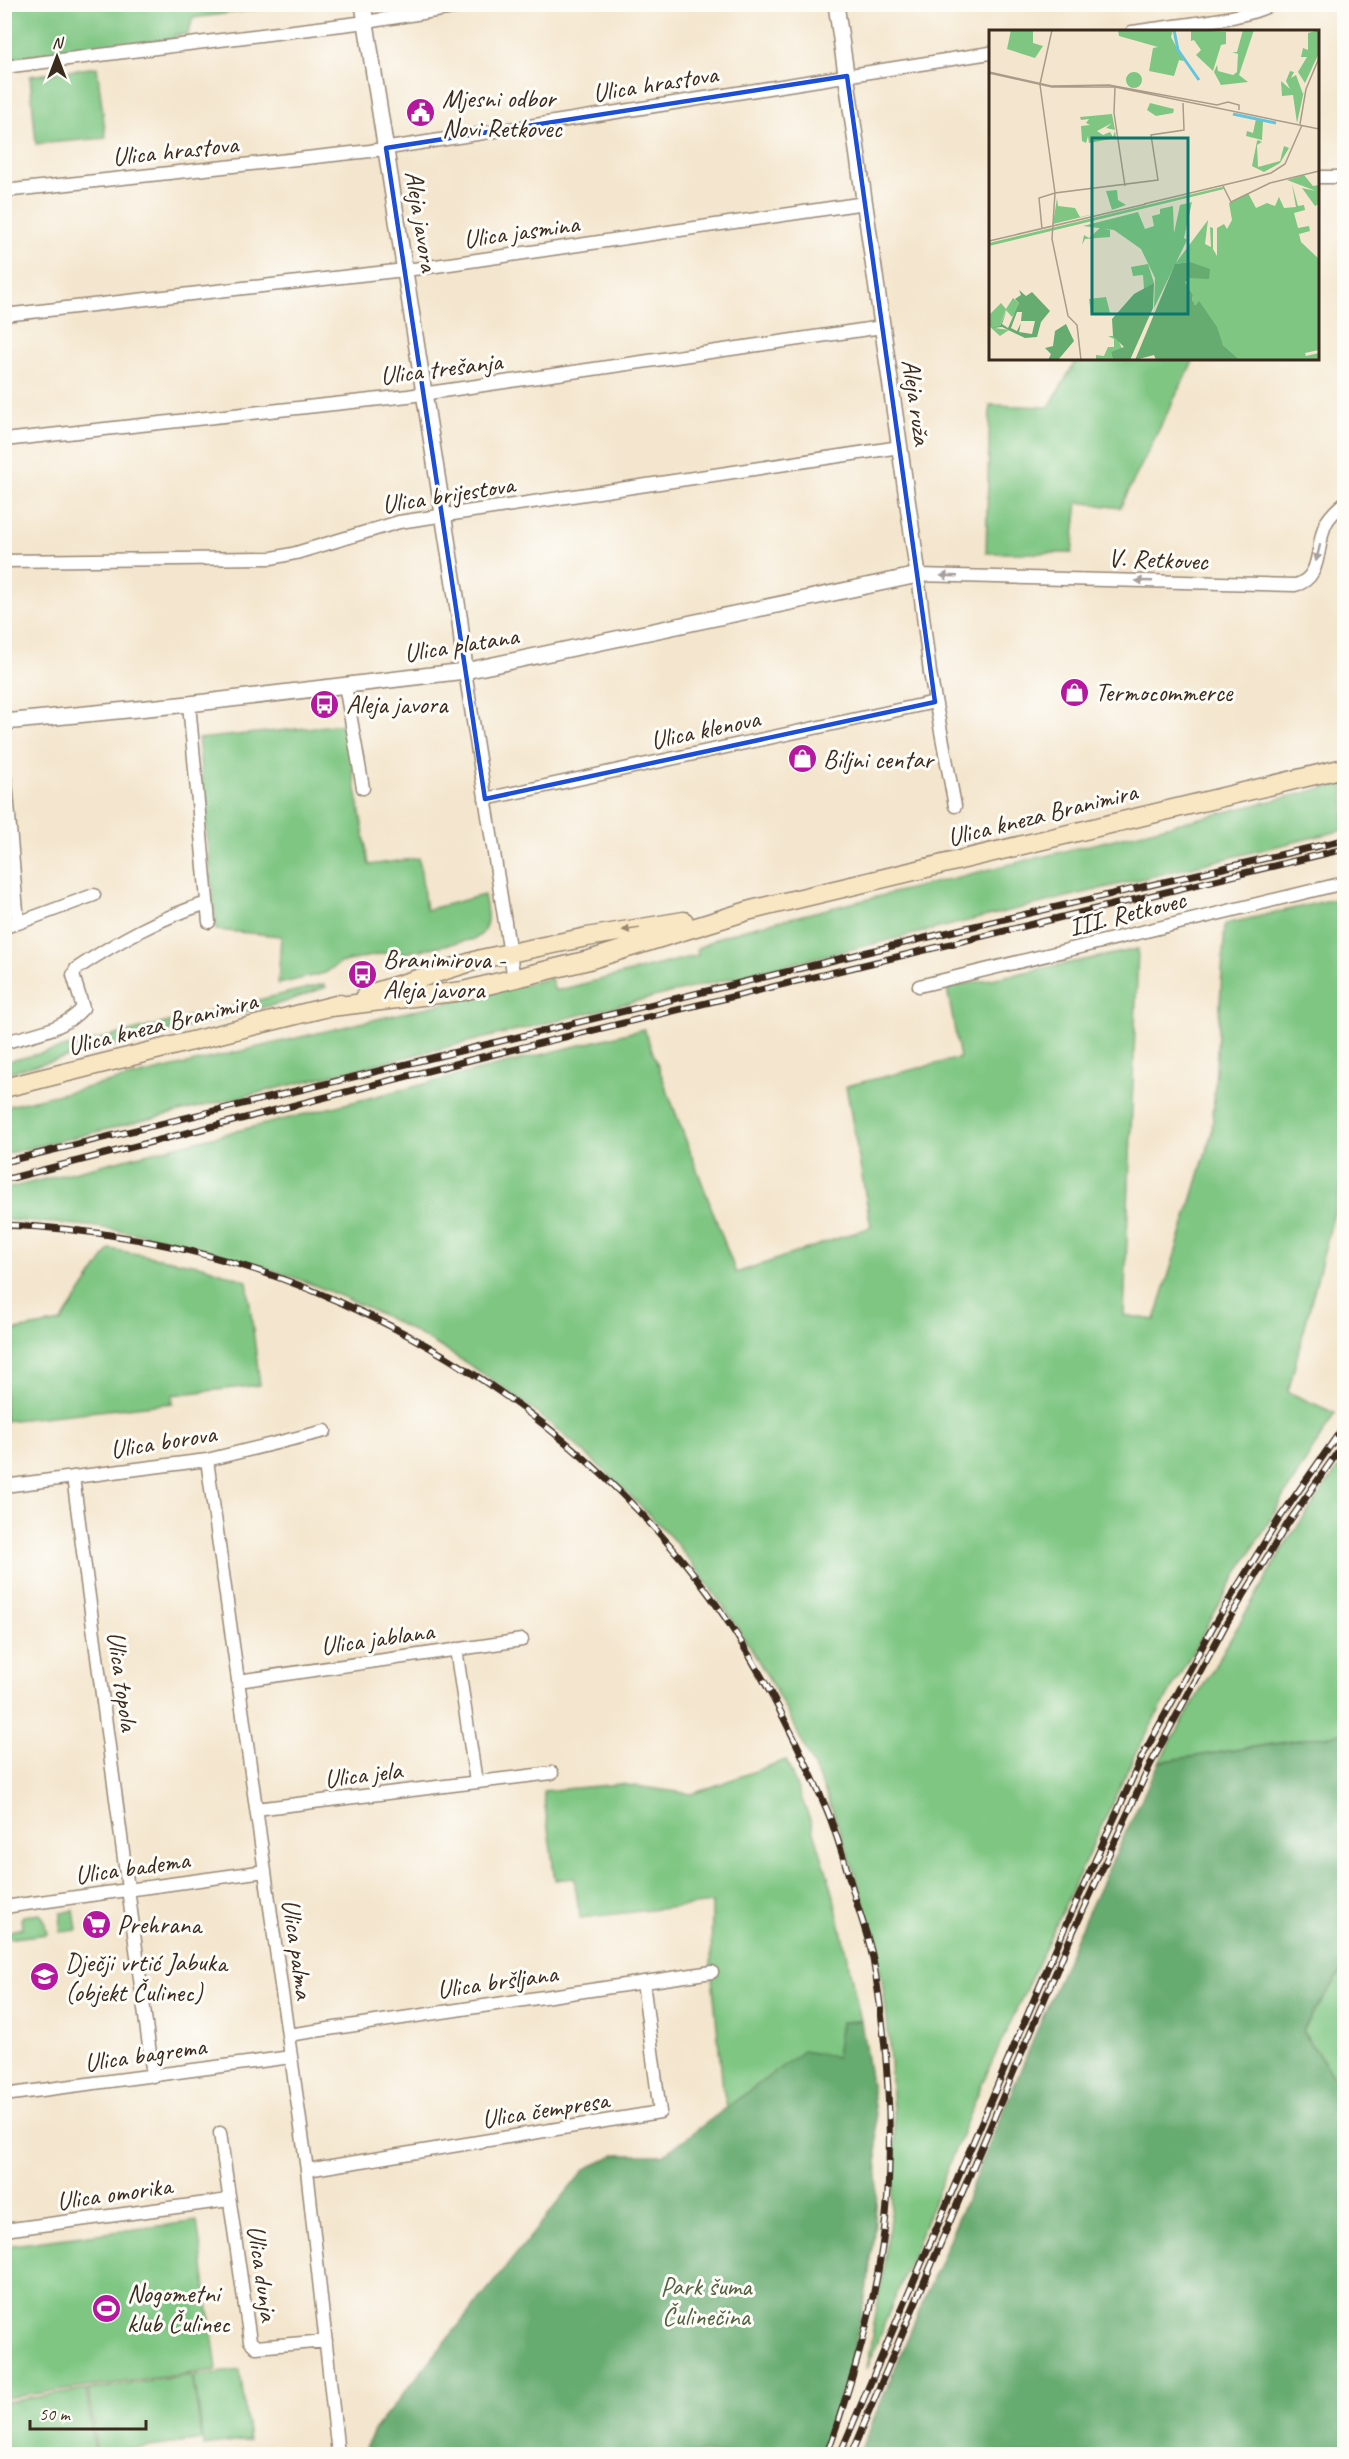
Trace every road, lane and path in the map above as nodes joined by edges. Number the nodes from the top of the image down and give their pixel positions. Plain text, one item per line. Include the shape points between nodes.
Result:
1 (363, 4) edge
2 (478, 4) edge
3 (836, 4) edge
4 (1271, 4) edge
5 (366, 22) junction
6 (1144, 30) edge
7 (989, 53) edge
8 (4, 67) edge
9 (847, 75) junction
10 (386, 148) junction
11 (1319, 177) edge
12 (1344, 177) edge
13 (4, 191) edge
14 (865, 203) junction
15 (405, 270) junction
16 (4, 315) edge
17 (882, 327) junction
18 (424, 393) junction
19 (4, 440) edge
20 (900, 447) junction
21 (1344, 503) edge
22 (444, 516) junction
23 (4, 561) edge
24 (918, 575) junction
25 (465, 671) junction
26 (345, 685) junction
27 (935, 702) junction
28 (189, 704) junction
29 (4, 722) edge
30 (1344, 768) edge
31 (5, 777) edge
32 (363, 788) dead end
33 (485, 799) junction
34 (955, 806) dead end
35 (1344, 884) edge
36 (94, 895) dead end
37 (207, 903) junction
38 (751, 910) junction
39 (209, 922) dead end
40 (18, 923) junction
41 (4, 927) edge
42 (510, 953) junction
43 (514, 979) junction
44 (919, 986) dead end
45 (331, 1007) junction
46 (6, 1042) dead end
47 (4, 1088) edge
48 (325, 1431) dead end
49 (207, 1460) junction
50 (73, 1477) junction
51 (4, 1486) edge
52 (522, 1640) dead end
53 (456, 1649) junction
54 (238, 1681) junction
55 (552, 1773) dead end
56 (476, 1782) junction
57 (256, 1809) junction
58 (265, 1871) junction
59 (128, 1891) junction
60 (4, 1907) edge
61 (712, 1972) dead end
62 (643, 1982) junction
63 (288, 2035) junction
64 (291, 2057) junction
65 (153, 2076) junction
66 (4, 2095) edge
67 (220, 2133) dead end
68 (307, 2170) junction
69 (229, 2200) junction
70 (4, 2230) edge
71 (326, 2341) junction
72 (338, 2450) edge

1 - 5 street, Aleja javora
2 - 5 street
3 - 9 street, Aleja ruža
4 - 6 street via 1237,15
5 - 8 street
5 - 10 street, Aleja javora
7 - 9 street, Ulica hrastova
9 - 10 street, Ulica hrastova
9 - 14 street, Aleja ruža
10 - 13 street, Ulica hrastova
10 - 15 street, Aleja javora
11 - 12 street
14 - 15 street, Ulica jasmina
14 - 17 street, Aleja ruža
15 - 16 street, Ulica jasmina
15 - 18 street, Aleja javora
17 - 18 street, Ulica trešanja
17 - 20 street, Aleja ruža
18 - 19 street, Ulica trešanja
18 - 22 street, Aleja javora
20 - 22 street, Ulica brijestova
20 - 24 street, Aleja ruža
21 -> 24 street, V. Retkovec via 1325,524 1312,574 1306,583 1295,585
22 - 23 street, Ulica brijestova via 378,527 317,548 272,558
22 - 25 street, Aleja javora
24 - 25 street, Ulica platana
24 - 27 street, Aleja ruža
25 - 26 street, Ulica platana
25 - 33 street, Aleja javora
26 - 28 street, Ulica platana
26 - 32 street
27 - 33 street, Ulica klenova
27 - 34 street, Aleja ruža
28 - 29 street, Ulica platana
28 - 37 street
30 - 38 main road, Ulica kneza Branimira
31 - 40 street
33 - 42 street, Aleja javora
35 - 44 street, III. Retkovec
36 - 40 street
37 - 39 street
37 - 46 street via 169,915 76,969 73,975 83,1008 77,1016 64,1025
38 -> 42 main road, Ulica kneza Branimira via 587,936
38 - 43 main road, Ulica kneza Branimira via 590,960
40 - 41 street
42 - 43 street, Aleja javora
42 - 45 main road, Ulica kneza Branimira via 454,966
43 - 45 main road, Ulica kneza Branimira via 464,991
45 - 47 main road, Ulica kneza Branimira
48 - 49 street, Ulica borova
49 - 50 street, Ulica borova
49 - 54 street, Ulica palma
50 - 51 street, Ulica borova
50 - 59 street, Ulica topola
52 - 53 street, Ulica jablana
53 - 54 street, Ulica jablana
53 - 56 street
54 - 57 street, Ulica palma
55 - 56 street, Ulica jela
56 - 57 street, Ulica jela
57 - 58 street, Ulica palma
58 - 59 street, Ulica badema
58 - 63 street, Ulica palma
59 - 60 street, Ulica badema
59 - 65 street, Ulica topola
61 - 62 street, Ulica bršljana
62 - 63 street, Ulica bršljana
62 - 68 street, Ulica čempresa via 660,2112
63 - 64 street, Ulica palma
64 - 65 street, Ulica bagrema
64 - 68 street, Ulica palma
65 - 66 street, Ulica bagrema
67 - 69 street, Ulica dunja
68 - 71 street, Ulica palma
69 - 70 street, Ulica omorika
69 - 71 street, Ulica dunja via 250,2341 256,2348 268,2348
71 - 72 street, Ulica palma

